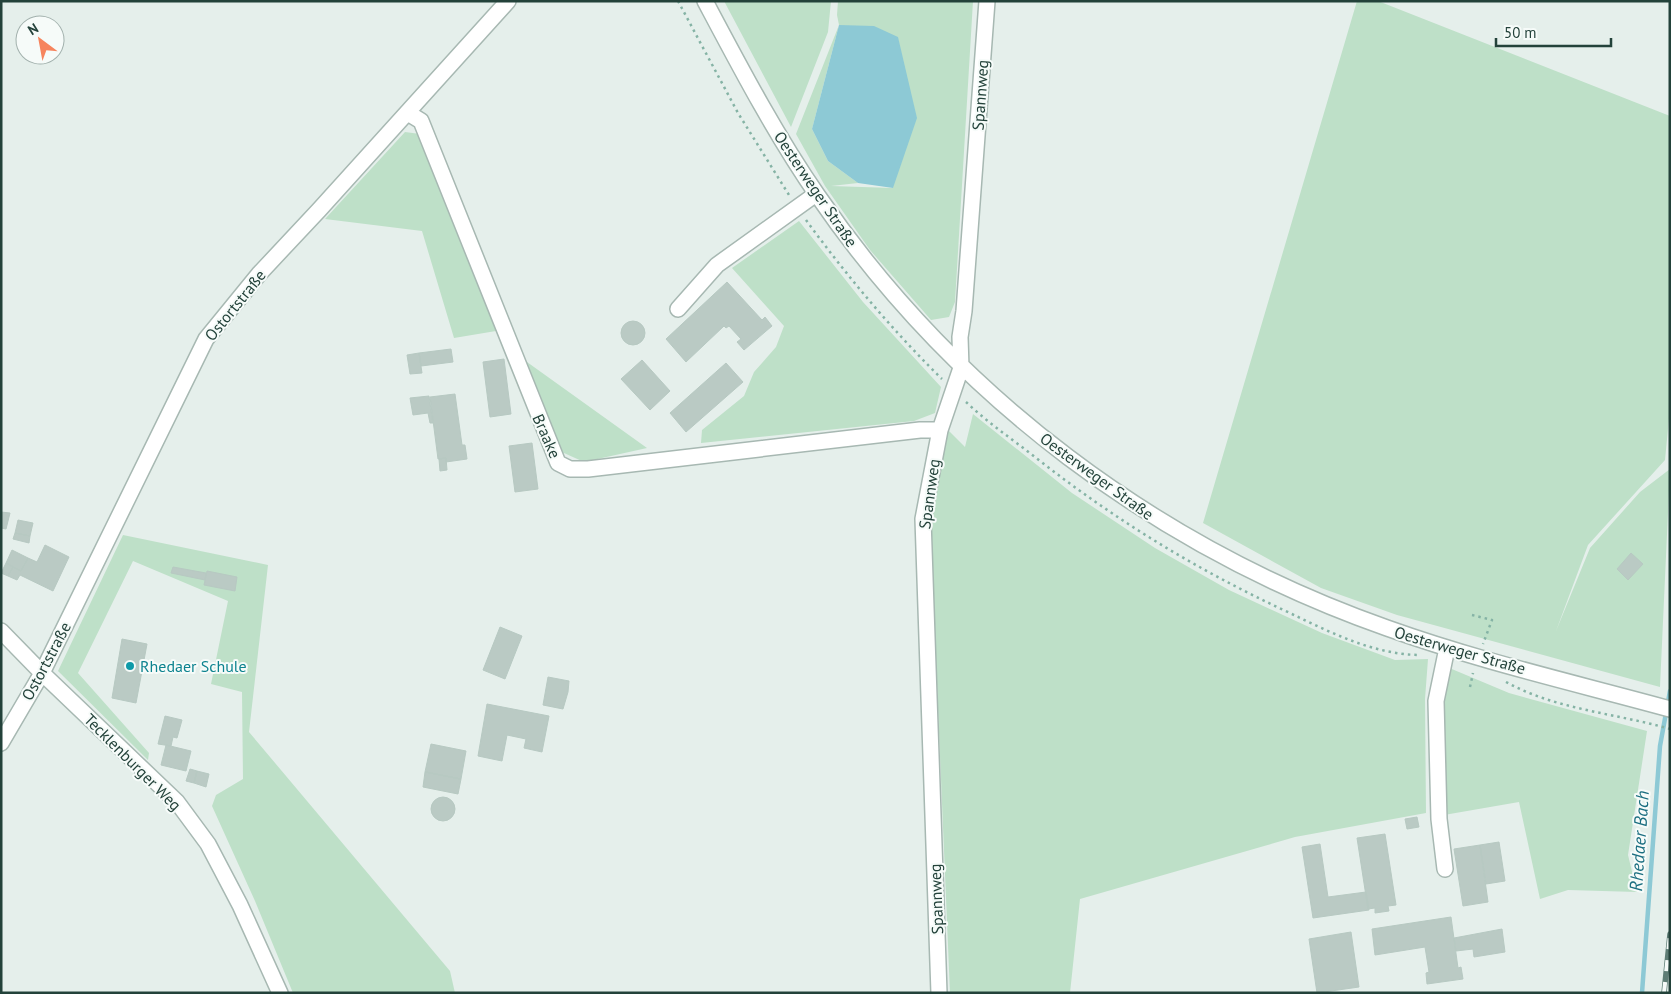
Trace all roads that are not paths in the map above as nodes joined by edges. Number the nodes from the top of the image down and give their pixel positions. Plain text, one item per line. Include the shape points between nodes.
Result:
1 (508, 1) edge
2 (705, 1) edge
3 (987, 1) edge
4 (408, 113) junction
5 (816, 194) junction
6 (678, 309) dead end
7 (961, 368) junction
8 (940, 430) junction
9 (1, 631) edge
10 (1445, 654) junction
11 (42, 673) junction
12 (1670, 709) edge
13 (1, 743) edge
14 (1446, 869) dead end
15 (280, 993) edge
16 (939, 993) edge

1 - 4 street, Ostortstraße
2 - 5 street, Oesterweger Straße via 762,108
3 - 7 street, Spannweg via 960,337
4 - 8 street, Braake via 421,121 558,463 570,469 588,469
4 - 11 street, Ostortstraße via 258,274 206,339
5 - 6 street via 717,265
5 - 7 street, Oesterweger Straße via 886,287
7 - 8 street, Spannweg
7 - 10 street, Oesterweger Straße via 1072,462 1190,538 1257,576
8 - 16 street, Spannweg via 923,519
9 - 11 street, Tecklenburger Weg
10 - 12 street, Oesterweger Straße
10 - 14 street via 1436,701 1439,819
11 - 13 street, Ostortstraße
11 - 15 street, Tecklenburger Weg via 177,802 208,844

